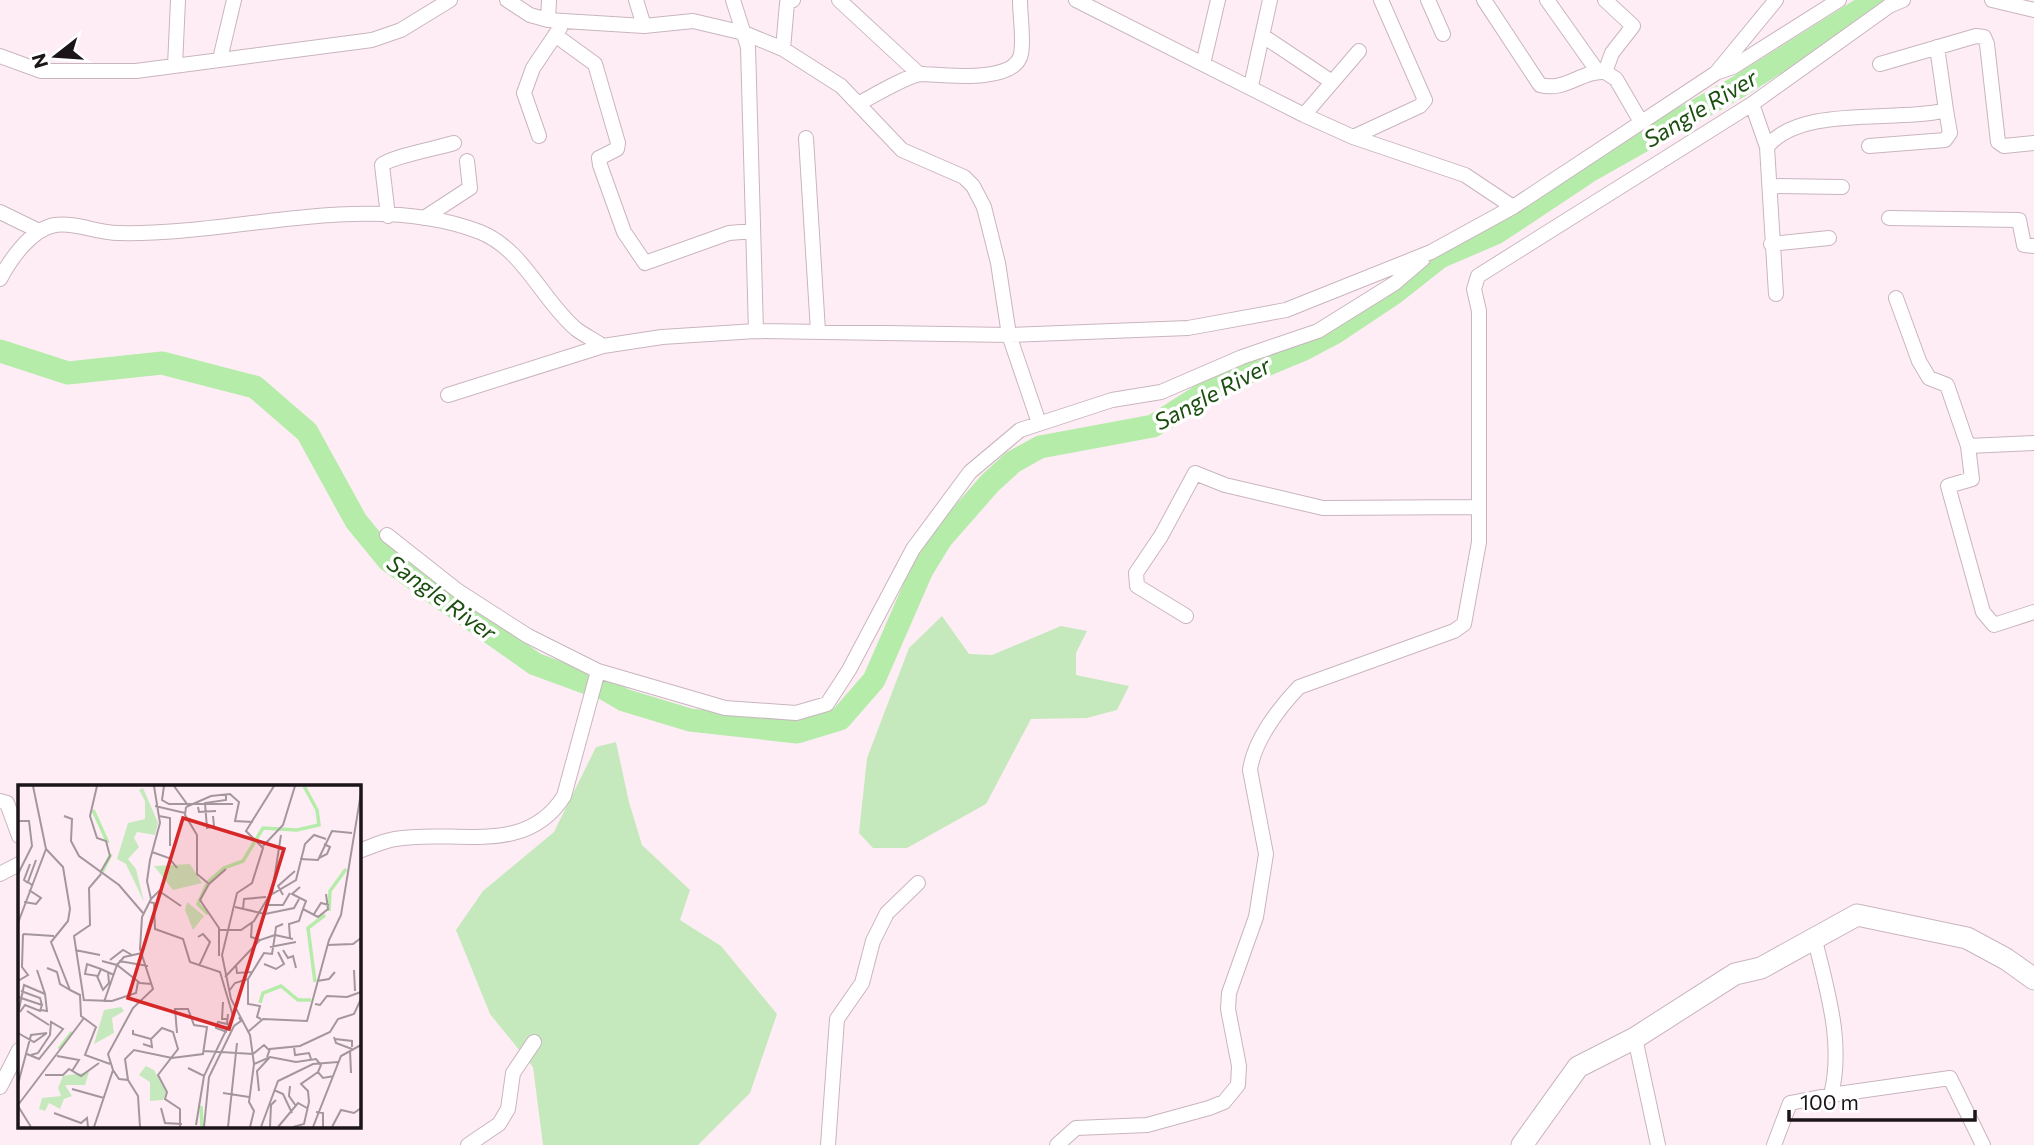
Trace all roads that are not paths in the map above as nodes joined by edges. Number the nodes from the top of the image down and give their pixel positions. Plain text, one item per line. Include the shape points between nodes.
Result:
1 (178, 0) edge
2 (234, 0) edge
3 (450, 0) edge
4 (507, 0) edge
5 (549, 0) edge
6 (636, 0) edge
7 (733, 0) edge
8 (793, 0) edge
9 (839, 0) edge
10 (1020, 0) edge
11 (1076, 0) edge
12 (1218, 0) edge
13 (1270, 0) edge
14 (1381, 0) edge
15 (1428, 0) edge
16 (1484, 0) edge
17 (1547, 0) edge
18 (1605, 0) edge
19 (1776, 0) edge
20 (1839, 0) edge
21 (1903, 0) edge
22 (1992, 0) edge
23 (2034, 10) edge
24 (548, 20) junction
25 (565, 21) junction
26 (644, 26) junction
27 (744, 33) junction
28 (1443, 34) dead end
29 (555, 35) junction
30 (1263, 36) junction
31 (1937, 47) junction
32 (783, 49) junction
33 (1359, 51) dead end
34 (0, 56) edge
35 (220, 59) junction
36 (1203, 64) junction
37 (1880, 64) dead end
38 (175, 66) junction
39 (1602, 72) junction
40 (1716, 73) junction
41 (919, 74) junction
42 (1332, 82) junction
43 (1251, 86) junction
44 (858, 104) junction
45 (1752, 104) junction
46 (1947, 110) junction
47 (1304, 115) junction
48 (1641, 122) junction
49 (539, 136) dead end
50 (1353, 137) junction
51 (806, 138) dead end
52 (454, 143) dead end
53 (2034, 143) edge
54 (1869, 146) dead end
55 (1768, 147) junction
56 (467, 161) dead end
57 (1770, 186) junction
58 (1843, 187) dead end
59 (1513, 207) junction
60 (0, 212) edge
61 (388, 216) junction
62 (424, 218) junction
63 (1889, 218) dead end
64 (39, 231) junction
65 (753, 231) junction
66 (1829, 238) dead end
67 (1771, 244) junction
68 (2034, 246) edge
69 (1431, 252) junction
70 (0, 279) edge
71 (1776, 295) dead end
72 (1896, 298) dead end
73 (756, 331) junction
74 (818, 331) junction
75 (1009, 335) junction
76 (603, 346) junction
77 (448, 395) dead end
78 (1039, 423) junction
79 (2034, 443) edge
80 (1968, 446) junction
81 (1479, 507) junction
82 (387, 535) dead end
83 (2034, 612) edge
84 (1186, 616) dead end
85 (598, 671) junction
86 (0, 801) edge
87 (0, 829) edge
88 (17, 831) edge
89 (360, 851) edge
90 (18, 865) edge
91 (0, 874) edge
92 (918, 883) dead end
93 (1815, 940) junction
94 (2034, 979) edge
95 (1635, 1038) junction
96 (534, 1042) dead end
97 (18, 1052) edge
98 (0, 1087) edge
99 (1831, 1094) junction
100 (1524, 1144) edge
101 (468, 1145) edge
102 (828, 1145) edge
103 (1057, 1145) edge
104 (1658, 1145) edge
105 (1774, 1145) edge
106 (1983, 1145) edge

1 - 38 street
2 - 35 street
3 - 35 street via 401,30 372,40
4 - 24 street
5 - 24 street
6 - 26 street
7 - 27 street
8 - 32 street via 787,3
9 - 41 street
10 - 41 street via 1021,55 1016,64 1007,70 961,78
11 - 36 street
12 - 36 street
13 - 30 street
14 - 50 street via 1425,100
15 - 28 street
16 - 39 street via 1540,85 1564,85
17 - 39 street
18 - 39 street via 1633,26
19 - 40 street
20 - 40 street via 1733,67
21 - 45 street
22 - 23 street
24 - 25 street
25 - 26 street
25 - 29 street
26 - 27 street via 693,20
27 - 32 street
27 - 65 street
29 - 49 street via 533,68 524,93
29 - 65 street via 595,64 603,81 618,143 617,149 599,158 600,165 624,232 645,263 729,233
30 - 42 street
30 - 43 street
31 - 37 street
31 - 46 street
31 - 53 street via 1983,37 1998,142 2004,146
32 - 44 street via 841,86
33 - 42 street
34 - 38 street via 41,71 66,73
35 - 38 street
36 - 43 street
39 - 48 street via 1616,79
40 - 48 street
41 - 44 street
42 - 47 street
43 - 47 street
44 - 75 street via 902,150 964,177 973,186 996,252
45 - 55 street
45 - 81 street via 1478,276 1474,289 1479,311
46 - 54 street via 1950,133 1945,140
46 - 55 street via 1841,118 1785,130
47 - 50 street
48 - 59 street
50 - 59 street via 1465,175
51 - 74 street
52 - 61 street via 388,159 382,165
55 - 57 street
56 - 62 street via 470,188
57 - 58 street
57 - 67 street
59 - 69 street
60 - 64 street
61 - 62 street
61 - 64 street via 331,215 239,227 115,233 55,225
62 - 76 street via 483,233 506,248 575,328
63 - 68 street via 2019,220 2024,245
64 - 70 street via 10,261
65 - 73 street
66 - 67 street
67 - 71 street
69 - 75 street via 1286,310 1188,328
69 - 78 street via 1395,283 1318,331 1161,392 1112,400
72 - 80 street via 1919,361 1929,378 1947,385
73 - 74 street
73 - 76 street
74 - 75 street
75 - 78 street
76 - 77 street
78 - 85 street via 1020,430 970,472 913,549 827,704 796,713 725,708
79 - 80 street
80 - 83 street via 1972,479 1948,486 1983,612 1994,625
81 - 84 street via 1323,508 1225,485 1195,473 1136,573 1137,586
81 - 103 street via 1479,542 1461,627 1298,687 1280,706 1252,757 1250,771 1266,854 1256,917 1229,993 1239,1066 1232,1095 1209,1108 1165,1121 1076,1128
82 - 85 street via 481,606
85 - 89 street via 564,796 536,825 517,834 395,839
86 - 88 street via 7,803
87 - 88 street
90 - 91 street
92 - 102 street via 887,913 873,942 862,984 837,1019
93 - 94 street via 1857,915 1967,938
93 - 95 street via 1761,968 1735,975
93 - 99 street via 1834,1022 1837,1070
95 - 100 street via 1578,1067
95 - 104 street
96 - 101 street via 513,1073 508,1110 499,1124
97 - 98 street
99 - 105 street via 1790,1103
99 - 106 street via 1950,1078

